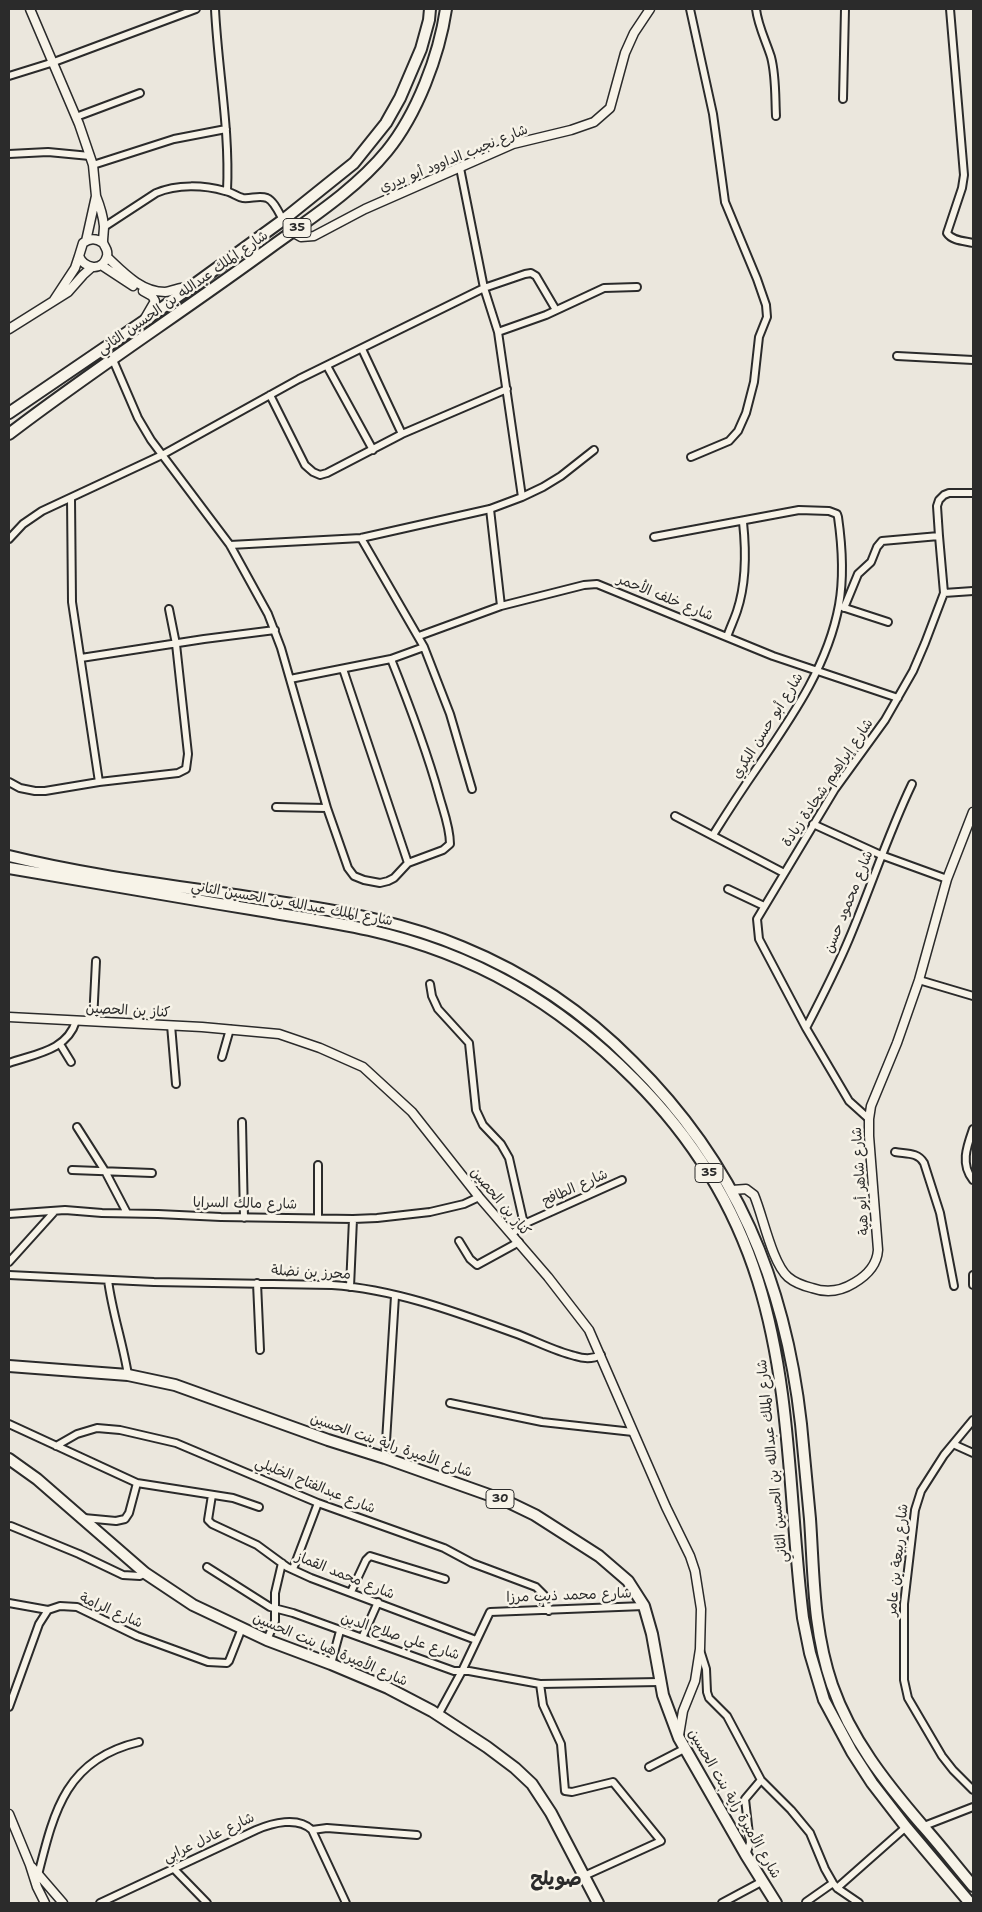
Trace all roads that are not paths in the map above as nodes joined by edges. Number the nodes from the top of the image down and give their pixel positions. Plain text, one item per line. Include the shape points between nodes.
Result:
1 (30, 9) edge
2 (196, 9) edge
3 (215, 9) edge
4 (430, 9) edge
5 (446, 9) edge
6 (650, 9) edge
7 (690, 9) edge
8 (756, 9) edge
9 (845, 9) edge
10 (950, 9) edge
11 (54, 62) junction
12 (9, 76) edge
13 (140, 93) dead end
14 (843, 99) dead end
15 (776, 116) dead end
16 (76, 117) junction
17 (226, 128) junction
18 (9, 154) edge
19 (90, 156) junction
20 (93, 165) junction
21 (460, 168) junction
22 (227, 191) junction
23 (96, 196) junction
24 (283, 220) junction
25 (104, 227) junction
26 (292, 232) junction
27 (86, 241) junction
28 (103, 243) junction
29 (973, 243) edge
30 (79, 256) junction
31 (107, 257) junction
32 (101, 265) junction
33 (92, 268) junction
34 (136, 285) junction
35 (188, 287) junction
36 (637, 287) dead end
37 (484, 288) junction
38 (54, 300) junction
39 (556, 310) junction
40 (144, 321) junction
41 (9, 329) edge
42 (498, 332) junction
43 (362, 349) junction
44 (897, 356) dead end
45 (112, 360) junction
46 (973, 360) edge
47 (327, 366) junction
48 (66, 375) junction
49 (74, 387) junction
50 (506, 389) junction
51 (270, 395) junction
52 (9, 414) edge
53 (9, 434) edge
54 (402, 434) junction
55 (373, 450) junction
56 (594, 450) dead end
57 (162, 454) junction
58 (691, 457) dead end
59 (973, 492) edge
60 (522, 497) junction
61 (71, 498) junction
62 (490, 510) junction
63 (743, 522) junction
64 (939, 536) junction
65 (654, 537) dead end
66 (361, 538) junction
67 (9, 539) edge
68 (230, 545) junction
69 (973, 591) edge
70 (944, 593) junction
71 (502, 606) junction
72 (842, 607) junction
73 (169, 609) dead end
74 (888, 622) dead end
75 (275, 630) junction
76 (419, 636) junction
77 (727, 637) junction
78 (176, 644) junction
79 (424, 647) junction
80 (80, 658) junction
81 (391, 659) junction
82 (343, 669) junction
83 (817, 671) junction
84 (290, 679) junction
85 (898, 698) junction
86 (9, 782) edge
87 (99, 782) junction
88 (912, 784) dead end
89 (472, 789) dead end
90 (276, 807) dead end
91 (327, 808) junction
92 (973, 812) edge
93 (675, 816) dead end
94 (813, 824) junction
95 (713, 835) junction
96 (881, 855) junction
97 (9, 856) edge
98 (408, 864) junction
99 (9, 868) edge
100 (784, 873) junction
101 (947, 879) junction
102 (728, 889) dead end
103 (764, 906) junction
104 (96, 961) dead end
105 (919, 980) junction
106 (430, 984) dead end
107 (973, 996) edge
108 (9, 1017) edge
109 (76, 1021) junction
110 (92, 1022) junction
111 (171, 1025) junction
112 (806, 1028) junction
113 (230, 1029) junction
114 (60, 1044) junction
115 (222, 1057) dead end
116 (71, 1062) dead end
117 (9, 1063) edge
118 (176, 1084) dead end
119 (869, 1119) junction
120 (242, 1122) dead end
121 (77, 1128) dead end
122 (973, 1129) edge
123 (895, 1152) dead end
124 (318, 1165) dead end
125 (72, 1170) dead end
126 (105, 1171) junction
127 (152, 1173) dead end
128 (622, 1180) dead end
129 (973, 1180) edge
130 (732, 1190) junction
131 (479, 1197) junction
132 (55, 1211) junction
133 (127, 1213) junction
134 (9, 1214) edge
135 (244, 1218) junction
136 (318, 1218) junction
137 (353, 1219) junction
138 (524, 1224) junction
139 (512, 1234) junction
140 (459, 1241) dead end
141 (519, 1242) junction
142 (9, 1262) edge
143 (9, 1275) edge
144 (973, 1275) edge
145 (108, 1280) junction
146 (257, 1283) junction
147 (973, 1285) edge
148 (954, 1286) dead end
149 (350, 1287) junction
150 (395, 1296) junction
151 (260, 1350) dead end
152 (601, 1356) junction
153 (9, 1366) edge
154 (128, 1375) junction
155 (450, 1402) dead end
156 (973, 1420) edge
157 (9, 1424) edge
158 (633, 1432) junction
159 (953, 1444) junction
160 (56, 1446) junction
161 (973, 1453) edge
162 (385, 1458) junction
163 (9, 1459) edge
164 (137, 1483) junction
165 (212, 1495) junction
166 (318, 1503) junction
167 (259, 1507) dead end
168 (82, 1518) junction
169 (11, 1526) dead end
170 (282, 1563) junction
171 (207, 1567) dead end
172 (292, 1569) junction
173 (145, 1573) junction
174 (445, 1579) dead end
175 (351, 1592) junction
176 (378, 1602) junction
177 (9, 1603) edge
178 (644, 1606) junction
179 (274, 1609) junction
180 (48, 1610) junction
181 (549, 1611) junction
182 (242, 1628) junction
183 (340, 1631) junction
184 (362, 1638) junction
185 (267, 1640) junction
186 (476, 1640) junction
187 (700, 1648) junction
188 (331, 1664) junction
189 (462, 1671) junction
190 (660, 1682) junction
191 (540, 1684) junction
192 (686, 1703) junction
193 (9, 1707) edge
194 (668, 1709) junction
195 (438, 1715) junction
196 (679, 1738) junction
197 (139, 1742) dead end
198 (684, 1749) junction
199 (649, 1767) dead end
200 (761, 1780) junction
201 (973, 1790) edge
202 (973, 1807) edge
203 (9, 1814) edge
204 (924, 1826) junction
205 (906, 1827) junction
206 (312, 1830) junction
207 (417, 1835) dead end
208 (746, 1855) junction
209 (173, 1868) junction
210 (36, 1876) junction
211 (584, 1876) junction
212 (763, 1881) junction
213 (835, 1886) junction
214 (973, 1886) edge
215 (806, 1902) edge
216 (44, 1903) edge
217 (63, 1903) edge
218 (100, 1903) edge
219 (208, 1903) edge
220 (346, 1903) edge
221 (598, 1903) edge
222 (722, 1903) edge
223 (776, 1903) edge
224 (859, 1903) edge
225 (970, 1903) edge

1 - 11 street
2 - 11 street
3 - 17 street
4 - 24 main road, شارع الملك عبدالله بن الحسين الثاني / 35 via 421,49 386,123 354,163
5 - 26 main road, شارع الملك عبدالله بن الحسين الثاني / 35 via 426,79 388,150 368,171
6 - 21 street, شارع نجيب الداوود أبو بدري via 634,33 610,108 601,117 570,130 513,144
7 - 58 street via 713,114 725,202 757,279 767,317 759,337 754,382 738,431 730,441
8 - 15 street via 771,58
9 - 14 street
10 - 29 street via 964,175 947,233
11 - 12 street
11 - 16 street
13 - 16 street
16 - 19 street
17 - 20 street
17 - 22 street
18 - 19 street via 48,152
19 - 20 street
20 - 23 street
21 - 26 street, شارع نجيب الداوود أبو بدري via 365,209 314,236 301,237
21 - 37 street
22 - 24 street via 241,198 271,200
22 - 25 street via 208,187 165,189
23 - 25 street
23 - 27 street
24 - 35 main road, شارع الملك عبدالله بن الحسين الثاني / 35
25 - 28 street
26 - 45 main road, شارع الملك عبدالله بن الحسين الثاني / 35
27 - 28 street via 95,239
27 - 30 street via 80,247
28 - 31 street
30 - 33 street
30 - 38 street
31 - 32 street
31 - 34 street
32 - 33 street
32 - 34 street
33 - 38 street via 68,292
34 - 35 street via 163,292
34 - 40 street via 155,300
35 - 40 main road, شارع الملك عبدالله بن الحسين الثاني / 35
36 - 39 street via 604,288
37 - 39 street via 533,274
37 - 42 street
37 - 43 street
38 - 41 street
39 - 42 street
40 - 48 main road, شارع الملك عبدالله بن الحسين الثاني / 35
42 - 50 street
43 - 47 street
43 - 54 street
44 - 46 street
45 - 49 main road, شارع الملك عبدالله بن الحسين الثاني / 35
45 - 57 street via 138,418
47 - 51 street
47 - 55 street
48 - 49 main road via 68,386
48 - 52 main road, شارع الملك عبدالله بن الحسين الثاني / 35
49 - 53 main road, شارع الملك عبدالله بن الحسين الثاني / 35
50 - 54 street
50 - 60 street
51 - 55 street via 304,466 313,472 327,473
51 - 57 street
54 - 55 street
56 - 60 street via 561,476
57 - 61 street
57 - 68 street
59 - 64 street, شارع إبراهيم شحادة زيادة via 944,494 938,500
60 - 62 street
61 - 67 street via 42,511
61 - 80 street via 72,602
62 - 66 street
62 - 71 street
63 - 65 street
63 - 72 street, شارع أبو حسن البكري via 799,510 837,514
63 - 77 street via 745,540 741,592
64 - 70 street, شارع إبراهيم شحادة زيادة
64 - 72 street via 882,541 871,562 860,570
66 - 68 street
66 - 76 street
68 - 75 street
69 - 70 street
70 - 85 street, شارع إبراهيم شحادة زيادة via 925,643
71 - 76 street, شارع خلف الأحمر
71 - 77 street, شارع خلف الأحمر via 597,584
72 - 74 street
72 - 83 street, شارع أبو حسن البكري
73 - 78 street
75 - 78 street
75 - 84 street
76 - 79 street
77 - 83 street, شارع خلف الأحمر
78 - 80 street
78 - 87 street via 188,766 178,773
79 - 81 street
79 - 89 street via 450,714
80 - 87 street
81 - 82 street
81 - 98 street via 414,716 450,841 443,850
82 - 84 street
82 - 98 street
83 - 85 street, شارع خلف الأحمر
83 - 95 street, شارع أبو حسن البكري via 782,732
84 - 91 street
85 - 94 street, شارع إبراهيم شحادة زيادة
86 - 87 street via 35,791
88 - 96 street, شارع محمود حسن
90 - 91 street
91 - 98 street via 344,859 354,876 371,882 388,881
92 - 101 street, شارع شاهر أبو هية
93 - 95 street
94 - 96 street
94 - 100 street, شارع إبراهيم شحادة زيادة
95 - 100 street
96 - 101 street
96 - 112 street, شارع محمود حسن via 849,939
97 - 130 main road, شارع الملك عبدالله بن الحسين الثاني / 35 via 376,919 459,945 490,959 558,997 620,1048 685,1118
99 - 205 main road, شارع الملك عبدالله بن الحسين الثاني / 35 via 347,925 428,946 496,974 543,1002 600,1047 651,1096 692,1146 719,1189 738,1227 758,1281 774,1343 783,1398 800,1597 812,1659 824,1700 840,1732 862,1769
100 - 103 street, شارع إبراهيم شحادة زيادة
101 - 105 street, شارع شاهر أبو هية
102 - 103 street
103 - 112 street, شارع إبراهيم شحادة زيادة via 757,919 759,939
104 - 110 street
105 - 107 street
105 - 119 street, شارع شاهر أبو هية via 874,1096
106 - 138 street via 438,1008 469,1043 476,1110 508,1158
108 - 109 street, كناز بن الحصين
109 - 110 street, كناز بن الحصين
109 - 114 street
110 - 111 street, كناز بن الحصين
111 - 113 street, كناز بن الحصين
111 - 118 street
112 - 119 street, شارع إبراهيم شحادة زيادة via 848,1101
113 - 115 street
113 - 131 street, كناز بن الحصين via 279,1034 363,1067 412,1112
114 - 116 street
114 - 117 street
119 - 130 street, شارع شاهر أبو هية via 878,1256 868,1272 850,1286 832,1291 814,1289 787,1276 774,1255 754,1195 746,1189
120 - 135 street
121 - 126 street
122 - 129 street via 965,1150
123 - 148 street via 916,1154 924,1163 940,1214
124 - 136 street
125 - 126 street
126 - 127 street
126 - 133 street
128 - 138 street, شارع الطافح
130 - 204 main road, شارع الملك عبدالله بن الحسين الثاني / 35 via 773,1286 793,1368 810,1519 814,1601 827,1667 854,1736 886,1782
131 - 137 street, شارع مالك السرايا via 430,1212
131 - 139 street, كناز بن الحصين
132 - 133 street, شارع مالك السرايا
132 - 134 street, شارع مالك السرايا
132 - 142 street
133 - 135 street, شارع مالك السرايا
135 - 136 street, شارع مالك السرايا
136 - 137 street, شارع مالك السرايا
137 - 149 street
138 - 139 street, شارع الطافح
139 - 141 street, كناز بن الحصين
140 - 141 street via 477,1265
141 - 152 street, كناز بن الحصين via 585,1324
143 - 145 street, محرز بن نضلة
144 - 147 street
145 - 146 street, محرز بن نضلة
145 - 154 street
146 - 149 street, محرز بن نضلة
146 - 151 street
149 - 150 street, محرز بن نضلة
150 - 152 street, محرز بن نضلة via 493,1325 571,1355
150 - 162 street
152 - 158 street, كناز بن الحصين
153 - 154 main road, شارع الأميرة راية بنت الحسين / 30
154 - 162 main road, شارع الأميرة راية بنت الحسين / 30 via 175,1384
155 - 158 street via 542,1422
156 - 159 street, شارع ربيعة بن عامر
157 - 160 street
158 - 187 street, كناز بن الحصين via 693,1564 701,1609
159 - 161 street
159 - 201 street, شارع ربيعة بن عامر via 924,1485 915,1510 904,1604 904,1680 910,1702 934,1745
160 - 164 street
160 - 166 street, شارع عبدالفتاح الخليلي via 97,1428 136,1434 176,1443
162 - 178 main road, شارع الأميرة راية بنت الحسين / 30 via 535,1515 620,1573
163 - 168 main road, شارع الأميرة هيا بنت الحسين
164 - 165 street
164 - 168 street via 129,1513 124,1519
165 - 167 street
165 - 170 street, شارع محمد القماز via 208,1520 212,1524 257,1545
166 - 172 street
166 - 181 street, شارع عبدالفتاح الخليلي via 433,1544 472,1563 536,1587 544,1595
168 - 173 main road, شارع الأميرة هيا بنت الحسين
169 - 173 street via 123,1576
170 - 172 street, شارع محمد القماز
170 - 179 street
171 - 179 street, شارع علي صلاح الدين
172 - 175 street, شارع محمد القماز
173 - 182 main road, شارع الأميرة هيا بنت الحسين via 192,1605
174 - 175 street via 370,1556
175 - 176 street, شارع محمد القماز
176 - 184 street
176 - 186 street, شارع محمد القماز
177 - 180 street
178 - 181 street, شارع محمد ذيب مرزا
178 - 190 main road, شارع الأميرة راية بنت الحسين / 30
179 - 183 street, شارع علي صلاح الدين
179 - 185 street via 275,1621
180 - 182 street, شارع الرامة via 60,1606 77,1607 137,1636 220,1664 229,1661
180 - 193 street via 34,1637
181 - 186 street, شارع محمد ذيب مرزا via 490,1612
182 - 185 main road, شارع الأميرة هيا بنت الحسين
183 - 184 street, شارع علي صلاح الدين
183 - 188 street
184 - 189 street, شارع علي صلاح الدين via 454,1671
185 - 188 main road, شارع الأميرة هيا بنت الحسين
186 - 189 street, شارع محمد ذيب مرزا
187 - 192 street, كناز بن الحصين via 695,1681
187 - 200 street via 709,1698 727,1716
188 - 195 main road, شارع الأميرة هيا بنت الحسين via 404,1695
189 - 191 street, شارع علي صلاح الدين
189 - 195 street, شارع محمد ذيب مرزا
190 - 191 street, شارع علي صلاح الدين
190 - 194 main road, شارع الأميرة راية بنت الحسين / 30
191 - 211 street via 543,1705 561,1744 565,1791 613,1782 661,1842
192 - 194 street
192 - 196 street, كناز بن الحصين via 680,1720
194 - 196 main road, شارع الأميرة راية بنت الحسين / 30
195 - 211 main road, شارع الأميرة هيا بنت الحسين via 487,1747 532,1784
196 - 198 main road, شارع الأميرة راية بنت الحسين / 30
197 - 210 street via 121,1746 107,1754 72,1782 52,1822
198 - 199 street
198 - 208 main road, شارع الأميرة راية بنت الحسين / 30
200 - 208 street via 745,1800 750,1843
200 - 213 street via 804,1825
202 - 204 street
203 - 210 street
204 - 214 main road, شارع الملك عبدالله بن الحسين الثاني / 35
205 - 213 street
205 - 225 main road, شارع الملك عبدالله بن الحسين الثاني / 35
206 - 207 street, شارع عادل عرابي via 327,1828
206 - 209 street, شارع عادل عرابي via 296,1823 265,1826
206 - 220 street
208 - 212 main road, شارع الأميرة راية بنت الحسين / 30
209 - 218 street, شارع عادل عرابي
209 - 219 street
210 - 216 street
210 - 217 street
211 - 221 main road, شارع الأميرة هيا بنت الحسين
212 - 222 street
212 - 223 main road, شارع الأميرة راية بنت الحسين / 30
213 - 215 street
213 - 224 street

